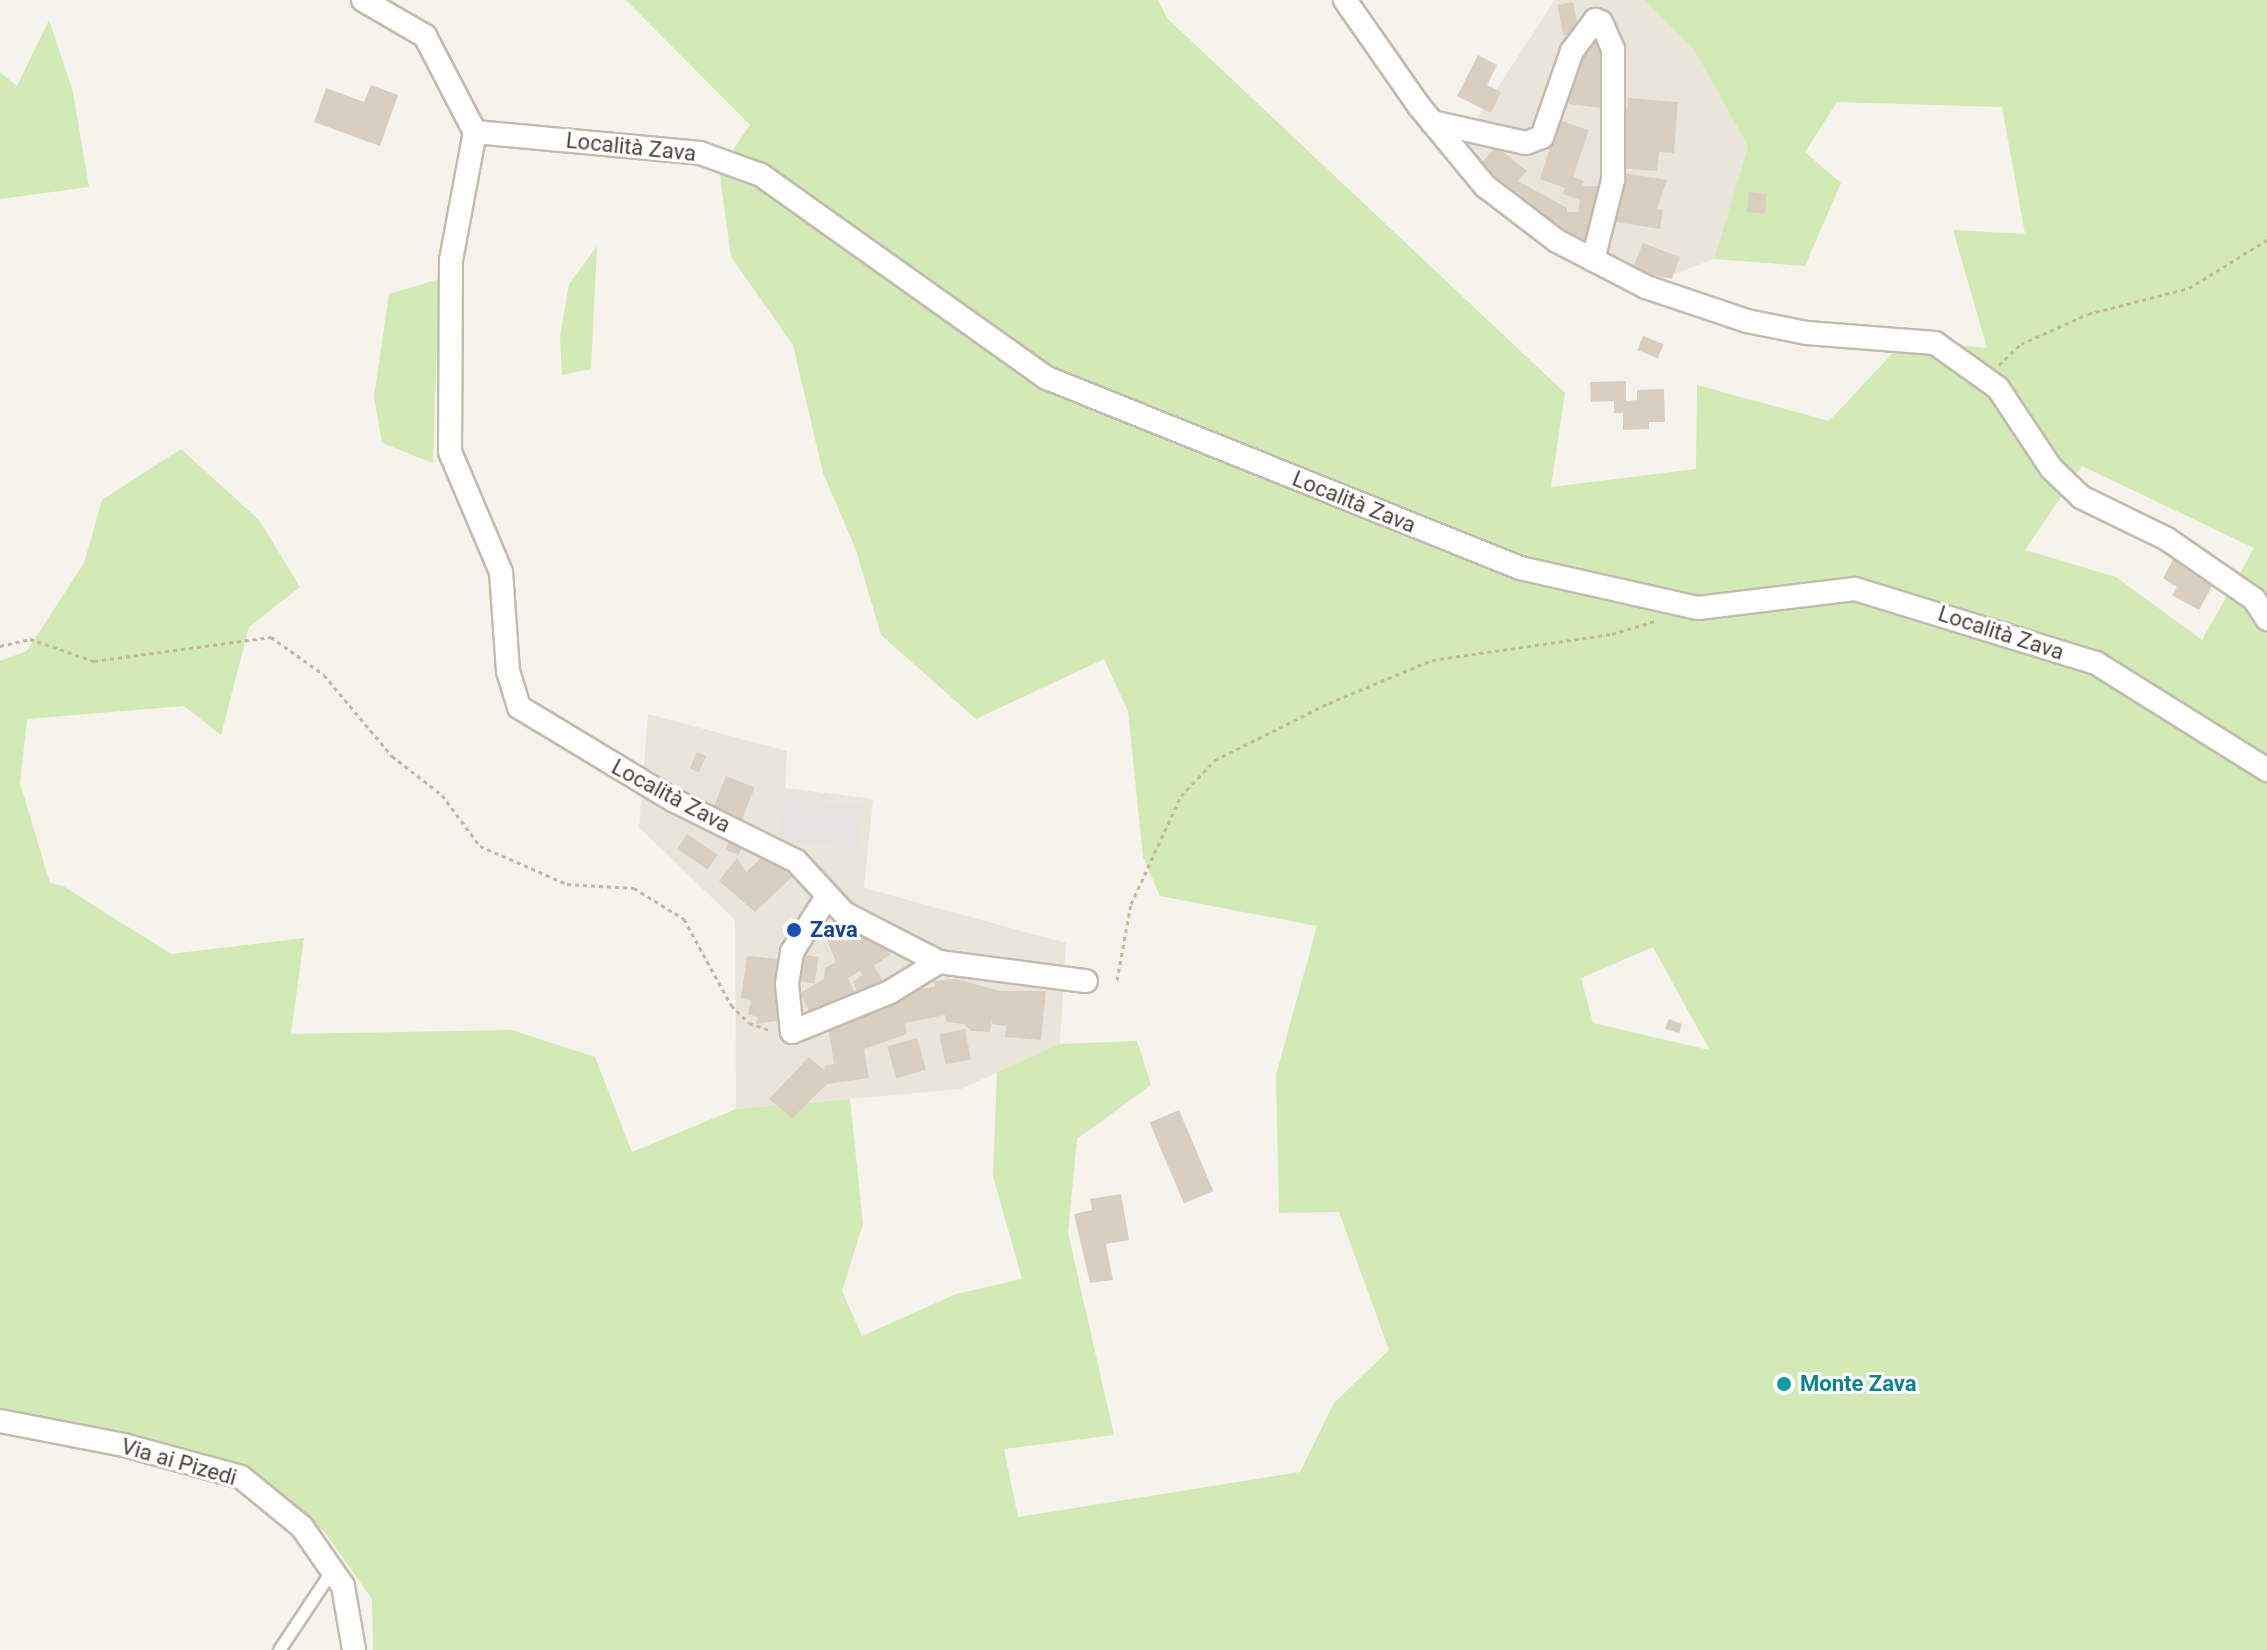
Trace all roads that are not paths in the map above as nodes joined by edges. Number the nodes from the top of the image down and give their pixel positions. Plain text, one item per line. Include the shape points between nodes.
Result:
1 (363, 0) edge
2 (1345, 0) edge
3 (1432, 122) junction
4 (475, 132) junction
5 (1593, 260) junction
6 (2267, 619) edge
7 (2267, 770) edge
8 (826, 898) junction
9 (939, 962) junction
10 (1086, 981) dead end
11 (0, 1421) edge
12 (332, 1570) junction
13 (279, 1650) edge
14 (354, 1650) edge

1 - 4 street via 425,36
2 - 3 street
3 - 5 street via 1485,186 1557,241
3 - 5 street via 1526,143 1542,137 1572,51 1595,20 1601,22 1613,49 1613,180
4 - 7 street, Località Zava via 700,153 761,175 1047,378 1520,568 1698,608 1855,589 2096,663
4 - 8 street, Località Zava via 451,260 450,452 501,572 508,671 519,707 673,800 796,861
5 - 6 street via 1646,287 1747,321 1807,333 1935,343 1989,382 2051,468 2081,497 2167,539 2254,599
8 - 9 street
8 - 9 street via 792,952 787,984 792,1032 890,992
9 - 10 street
11 - 12 street, Via ai Pizedi via 124,1445 241,1477 302,1527
12 - 13 lane
12 - 14 street, Via ai Pizedi via 343,1586

